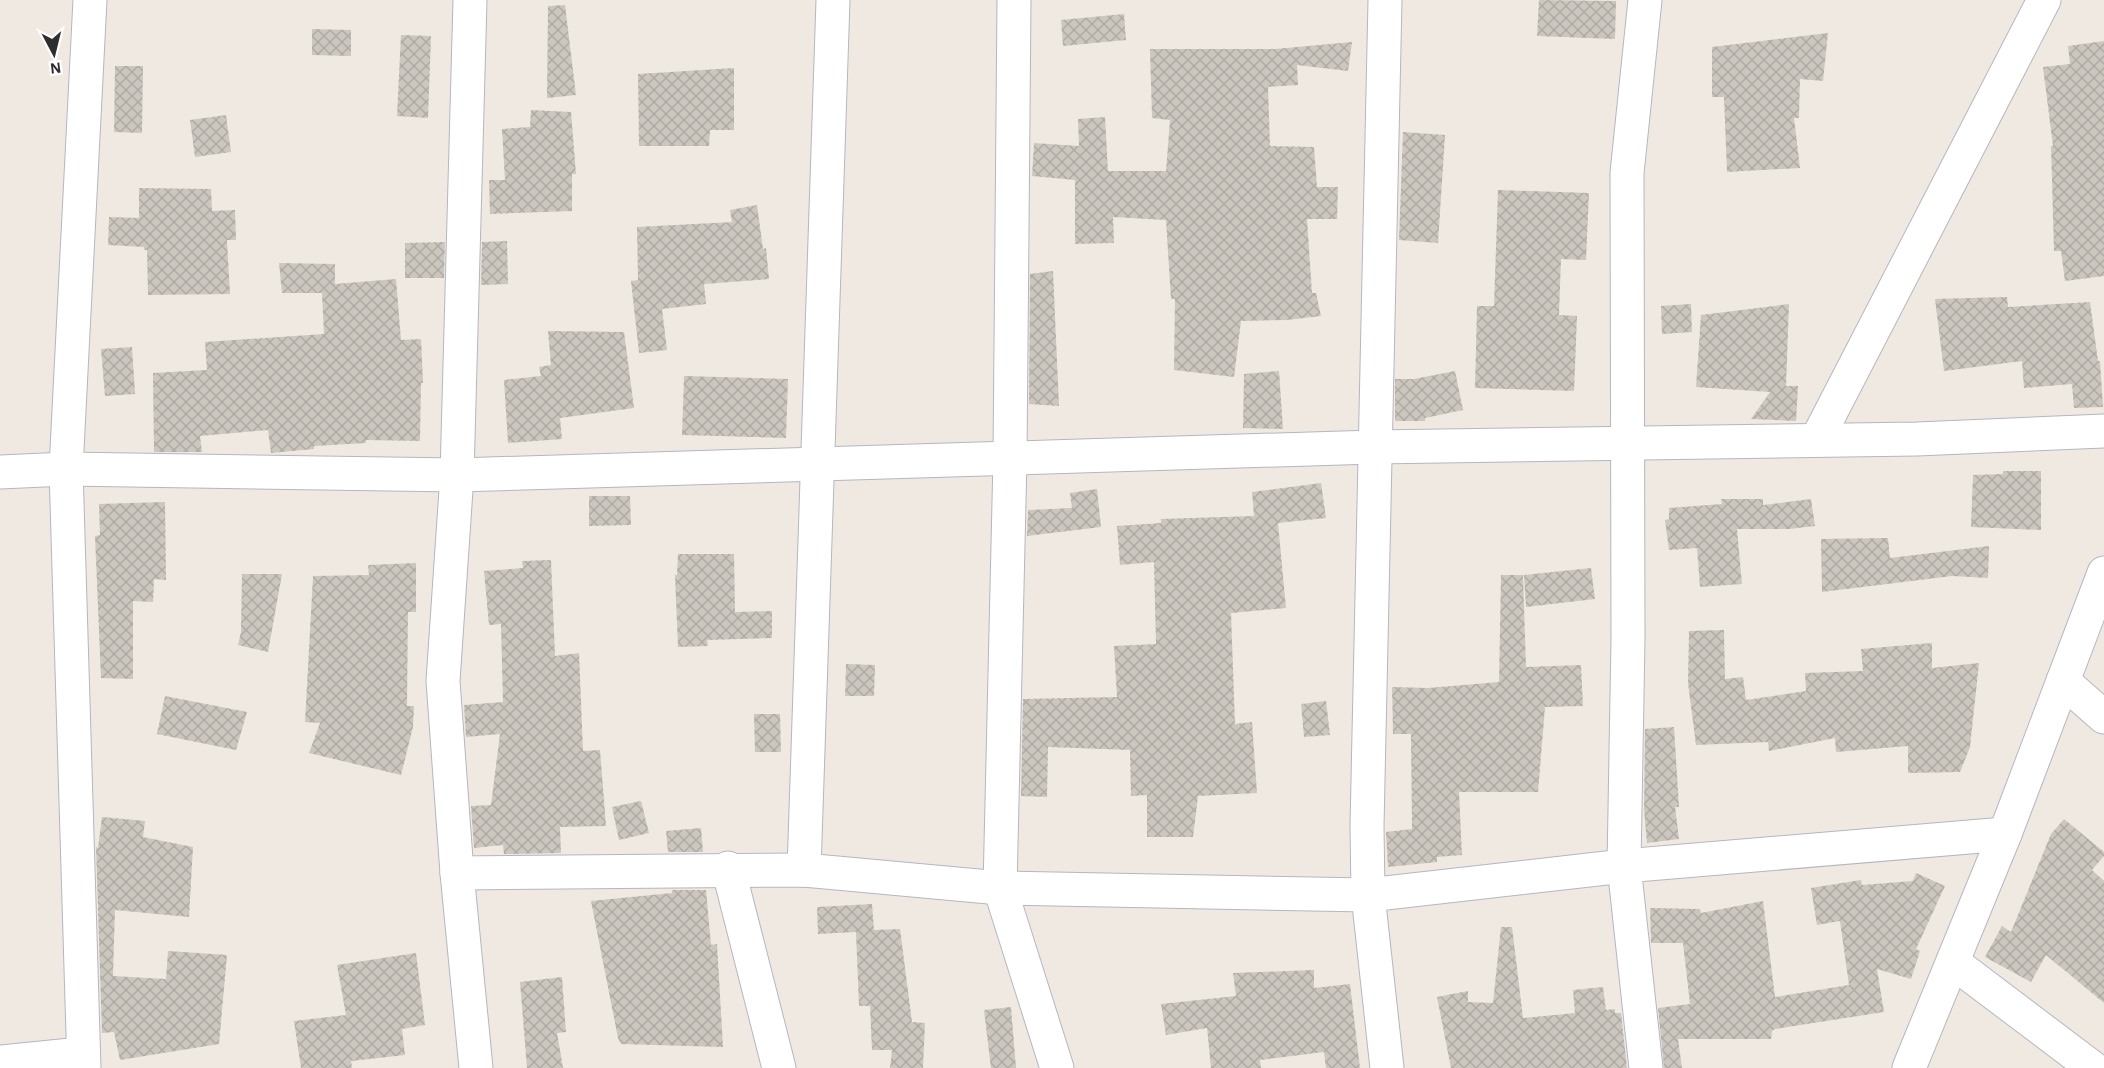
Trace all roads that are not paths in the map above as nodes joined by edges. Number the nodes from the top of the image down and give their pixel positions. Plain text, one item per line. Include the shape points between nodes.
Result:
1 (90, 0) edge
2 (470, 0) edge
3 (833, 0) edge
4 (1014, 0) edge
5 (1385, 0) edge
6 (1645, 0) edge
7 (2044, 0) edge
8 (2104, 430) edge
9 (1817, 439) junction
10 (1628, 442) junction
11 (1374, 447) junction
12 (1010, 459) junction
13 (818, 465) junction
14 (66, 469) junction
15 (0, 472) edge
16 (457, 475) junction
17 (2104, 573) edge
18 (2063, 681) junction
19 (2104, 717) edge
20 (2006, 834) junction
21 (1624, 866) junction
22 (728, 868) junction
23 (804, 870) junction
24 (456, 873) junction
25 (1000, 888) junction
26 (1368, 895) junction
27 (1954, 963) junction
28 (83, 1061) edge
29 (0, 1062) edge
30 (476, 1068) edge
31 (779, 1068) edge
32 (1057, 1068) edge
33 (1387, 1068) edge
34 (1646, 1068) edge
35 (1909, 1068) edge
36 (2093, 1068) edge

1 - 14 street
2 - 16 street
3 - 13 street
4 - 12 street
5 - 11 street
6 - 10 street via 1627,173
7 - 9 street
8 - 9 street via 1917,439
9 - 10 street
10 - 11 street
10 - 21 street
11 - 12 street
11 - 26 street
12 - 13 street
12 - 25 street
13 - 16 street
13 - 23 street
14 - 15 street
14 - 16 street
14 - 28 street
16 - 24 street via 443,681
17 - 18 street
18 - 19 street
18 - 20 street
20 - 21 street
20 - 27 street
21 - 26 street
21 - 34 street
22 - 23 street
22 - 24 street
22 - 31 street
23 - 25 street
24 - 30 street
25 - 26 street
25 - 32 street
26 - 33 street
27 - 35 street
27 - 36 street
28 - 29 street

